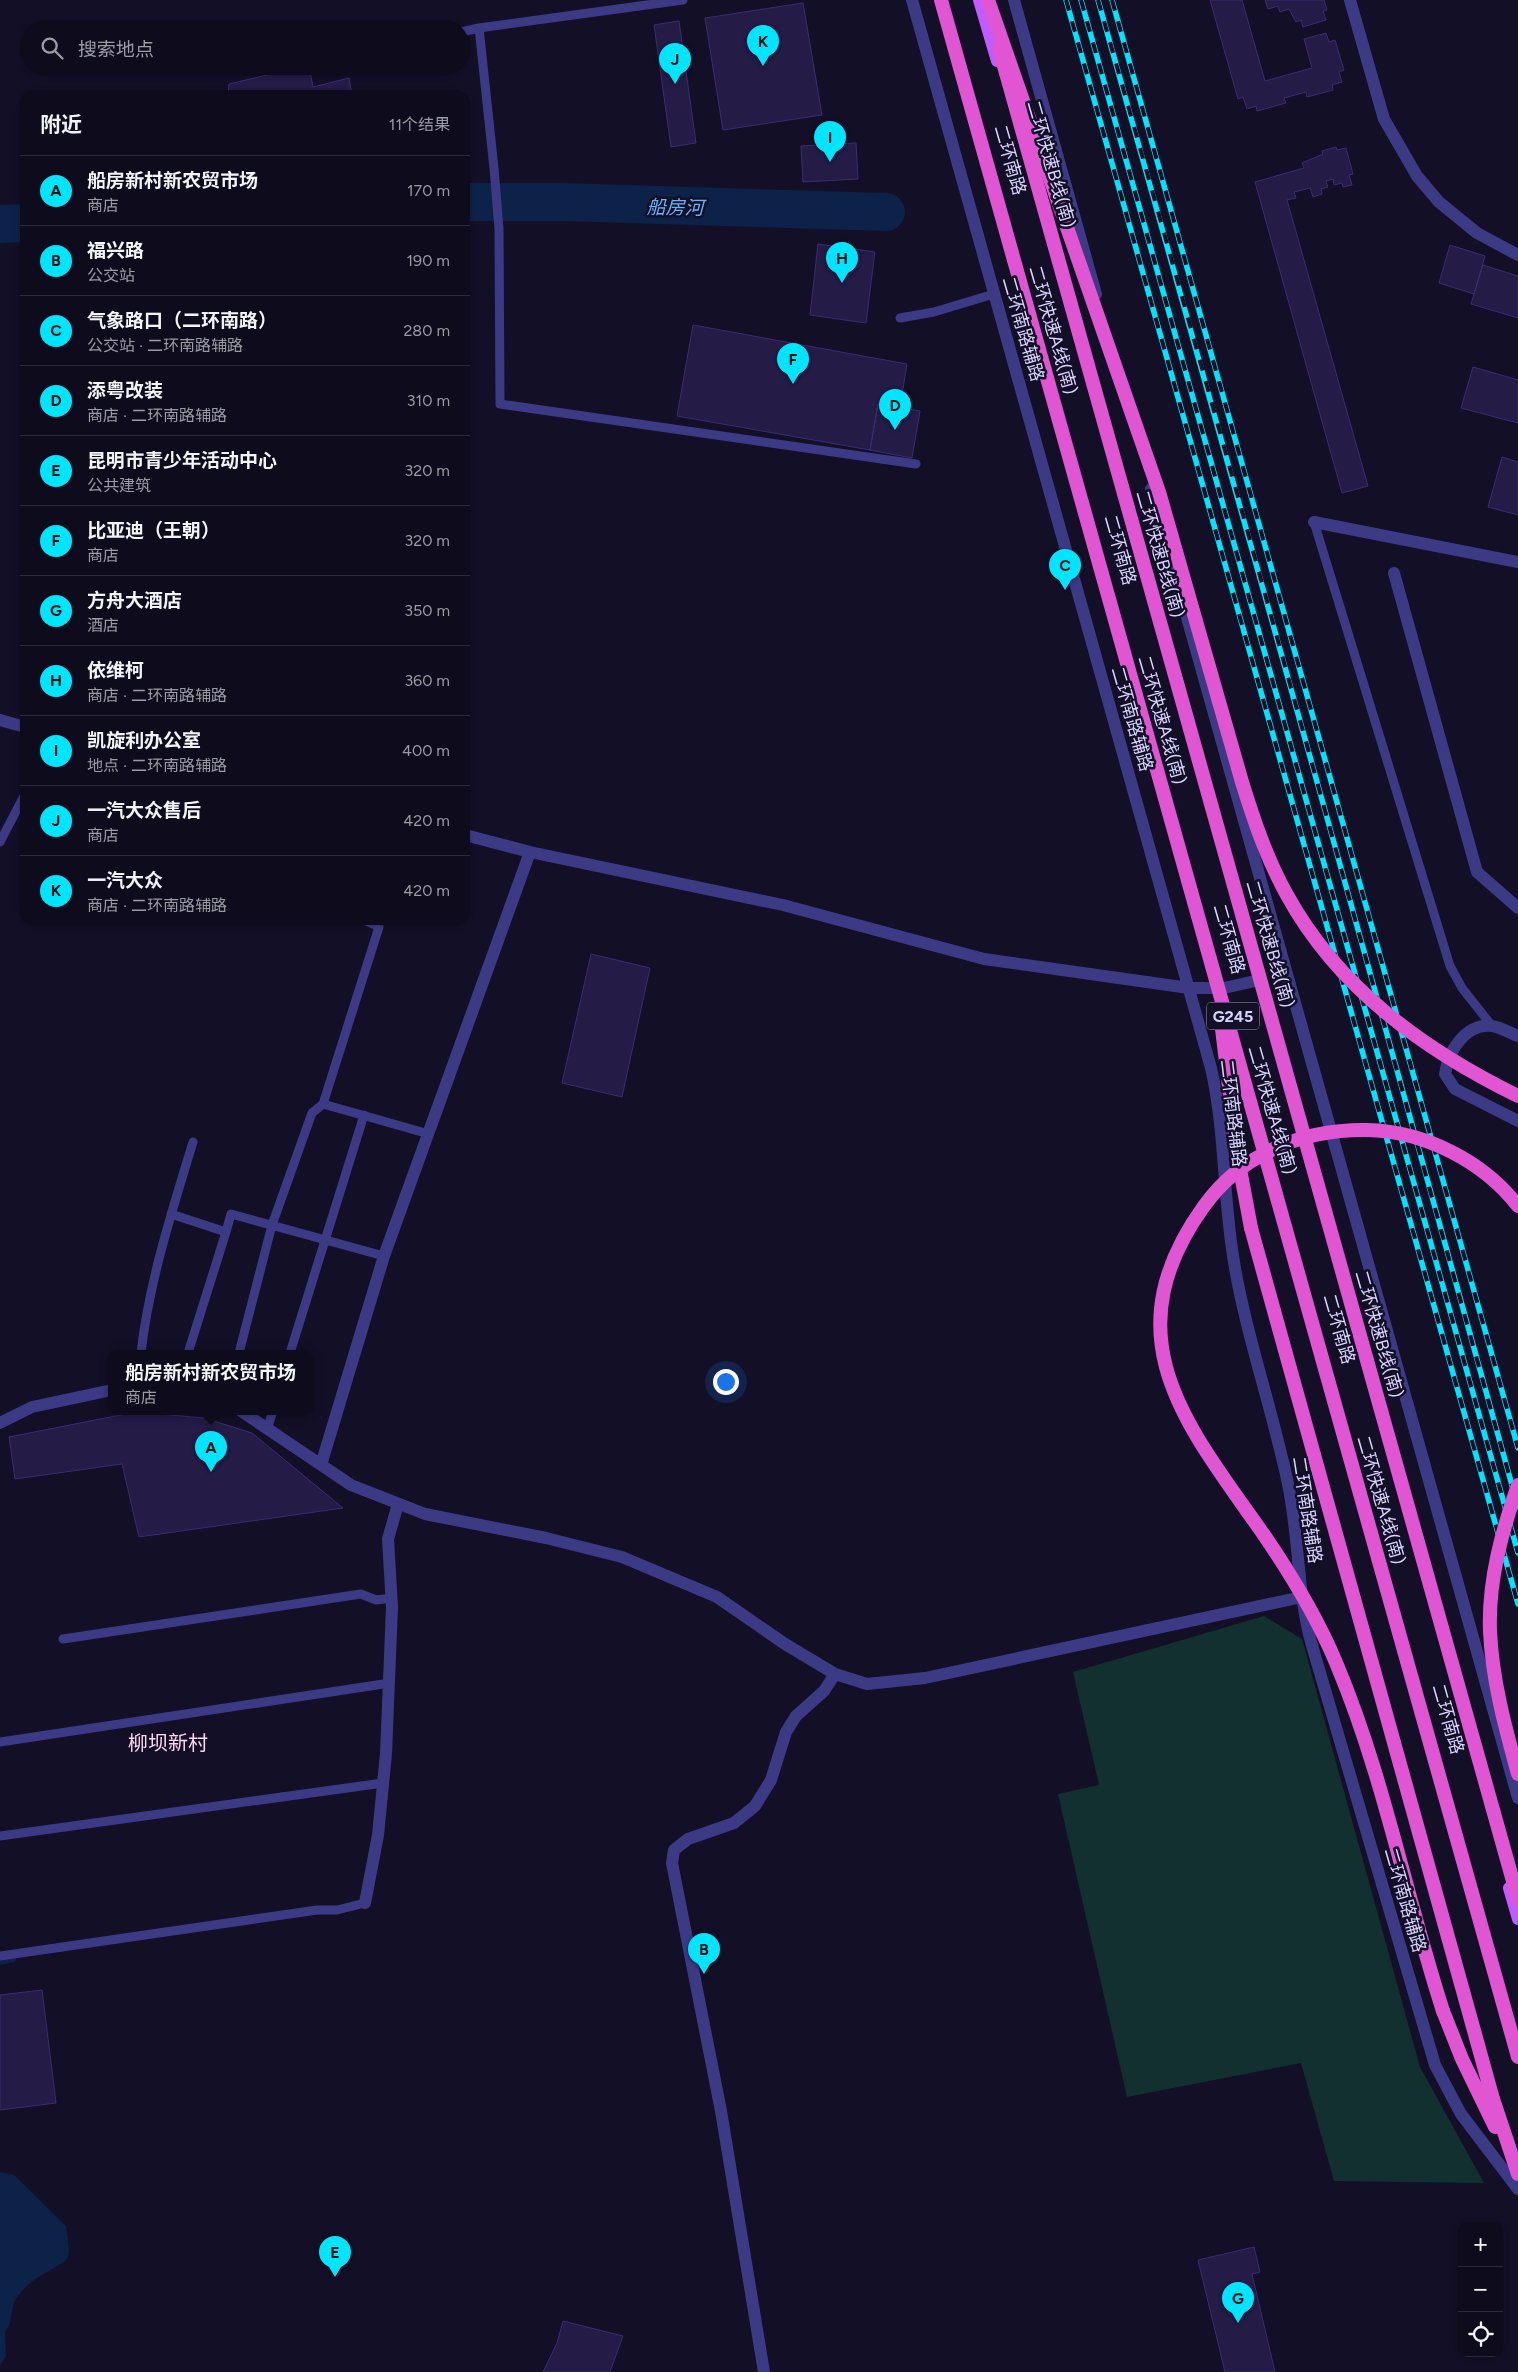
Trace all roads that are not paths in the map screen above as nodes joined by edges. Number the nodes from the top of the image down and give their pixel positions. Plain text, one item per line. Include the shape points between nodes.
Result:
1 (683, 0) edge
2 (912, 0) edge
3 (941, 0) edge
4 (947, 0) edge
5 (979, 0) edge
6 (987, 0) edge
7 (1014, 0) edge
8 (1350, 0) edge
9 (625, 4) edge
10 (479, 28) junction
11 (470, 30) edge
12 (1518, 256) edge
13 (994, 294) junction
14 (900, 318) dead end
15 (916, 464) dead end
16 (1314, 522) joint
17 (1518, 562) edge
18 (1394, 573) dead end
19 (0, 720) edge
20 (20, 726) edge
21 (20, 804) edge
22 (470, 837) edge
23 (0, 842) edge
24 (530, 852) junction
25 (1518, 908) edge
26 (375, 925) edge
27 (1212, 966) junction
28 (1255, 981) junction
29 (1190, 988) junction
30 (1224, 988) junction
31 (1492, 1026) junction
32 (1518, 1036) edge
33 (1518, 1096) edge
34 (323, 1104) junction
35 (364, 1116) junction
36 (1518, 1121) edge
37 (429, 1134) junction
38 (193, 1142) dead end
39 (1518, 1206) edge
40 (171, 1214) junction
41 (272, 1225) junction
42 (226, 1232) junction
43 (324, 1239) junction
44 (384, 1256) junction
45 (141, 1350) edge
46 (189, 1350) edge
47 (240, 1350) edge
48 (291, 1350) edge
49 (108, 1391) edge
50 (247, 1415) edge
51 (272, 1415) edge
52 (0, 1423) edge
53 (268, 1429) junction
54 (321, 1465) junction
55 (1518, 1485) edge
56 (398, 1504) junction
57 (1302, 1597) junction
58 (392, 1598) junction
59 (63, 1639) dead end
60 (835, 1674) junction
61 (390, 1683) junction
62 (0, 1742) edge
63 (1518, 1774) edge
64 (383, 1783) junction
65 (1518, 1798) edge
66 (0, 1836) edge
67 (1518, 1899) edge
68 (365, 1903) joint
69 (1518, 1919) edge
70 (0, 1956) edge
71 (1504, 1983) junction
72 (1518, 2033) edge
73 (1518, 2057) edge
74 (1518, 2061) edge
75 (1518, 2174) edge
76 (1518, 2189) edge
77 (764, 2372) edge

1 - 9 lane
2 - 13 street, 二环南路辅路
3 - 27 highway, 二环快速A线(南), bridge
4 - 30 main road, 二环南路 / G245
5 - 28 main road, 二环南路 / G245
6 - 33 highway, bridge via 1162,500 1240,775 1276,874 1310,932 1337,967 1370,1001 1430,1047
6 - 67 highway, 二环快速B线(南), bridge
7 - 65 street
8 - 12 street via 1384,119 1418,176 1439,202 1477,233
9 - 10 lane
10 - 11 lane
10 - 15 lane via 499,229 500,404
13 - 14 lane via 934,312
13 - 29 street, 二环南路辅路
16 - 17 street
16 - 31 lane via 1450,966 1462,988
18 - 25 street via 1478,872
19 - 20 street
21 - 23 lane
22 - 24 street
24 - 29 street via 783,905 984,959
24 - 37 street
26 - 34 lane via 379,927
27 - 73 highway, 二环快速A线(南), bridge
27 - 75 highway, bridge via 1247,1210 1495,2106
28 - 30 street
28 - 69 main road, 二环南路 / G245
29 - 30 street
29 - 57 street, 二环南路辅路 via 1215,1085 1233,1257 1288,1486
30 - 71 main road, 二环南路 / G245
31 - 32 street
31 - 36 street via 1477,1028 1464,1036 1447,1060 1445,1074 1454,1089
34 - 35 lane
34 - 41 lane via 312,1113
35 - 37 lane
35 - 43 lane
37 - 44 street
38 - 40 lane
39 - 75 highway, bridge via 1480,1169 1419,1139 1371,1130 1319,1133 1296,1139 1255,1158 1237,1171 1208,1201 1177,1253 1161,1312 1164,1356 1182,1412 1201,1446 1293,1580 1338,1666 1378,1782 1443,2011 1462,2059
40 - 42 lane
40 - 45 lane
41 - 42 lane via 231,1214
41 - 43 lane
41 - 47 lane
42 - 46 lane
43 - 44 lane
43 - 48 lane
44 - 54 street
49 - 52 street via 32,1407
50 - 53 street
51 - 53 lane
53 - 54 street
54 - 56 street via 351,1485
55 - 63 highway, bridge via 1493,1578 1490,1630 1496,1686
56 - 58 street via 388,1539
56 - 60 street via 425,1514 622,1557 717,1597
57 - 60 street via 925,1678 867,1684
57 - 76 street, 二环南路辅路 via 1311,1642 1435,2064 1461,2114
58 - 59 lane via 376,1600 361,1594
58 - 61 street
60 - 77 street via 824,1691 796,1716 786,1732 771,1780 755,1806 734,1823 688,1838 674,1850 672,1863 721,2111
61 - 62 lane
61 - 64 street
64 - 66 lane
64 - 68 street via 378,1835
68 - 70 lane via 337,1910 317,1910
71 - 72 main road, 二环南路 / G245
71 - 74 main road

